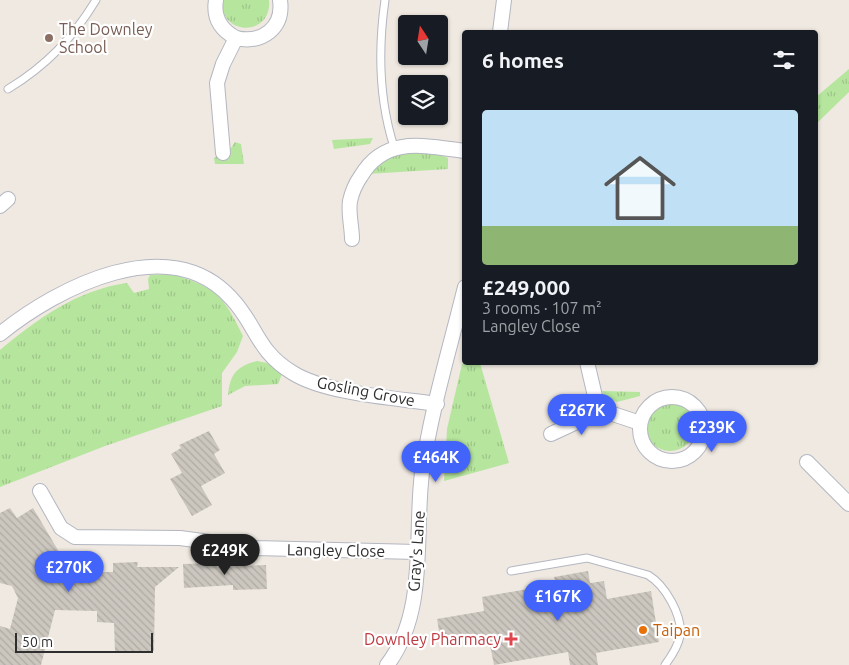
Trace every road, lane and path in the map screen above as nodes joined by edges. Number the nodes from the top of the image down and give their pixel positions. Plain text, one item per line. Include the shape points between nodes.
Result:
1 (96, 0) edge
2 (216, 0) edge
3 (280, 0) edge
4 (385, 0) edge
5 (504, 0) edge
6 (500, 30) edge
7 (236, 38) junction
8 (8, 89) dead end
9 (394, 147) junction
10 (462, 151) edge
11 (223, 152) dead end
12 (352, 239) dead end
13 (462, 300) edge
14 (0, 334) edge
15 (588, 365) edge
16 (437, 404) junction
17 (598, 409) junction
18 (640, 423) junction
19 (551, 434) dead end
20 (807, 462) dead end
21 (40, 491) dead end
22 (849, 504) edge
23 (417, 552) junction
24 (511, 571) dead end
25 (387, 665) edge
26 (665, 665) edge

1 - 8 lane via 79,29 33,74
2 - 7 street via 220,24
3 - 7 street via 280,16 272,30 256,40
4 - 9 lane via 381,28 382,88
5 - 6 street
7 - 11 street via 218,83
9 - 10 street via 432,146
9 - 12 street via 366,167 355,185 350,202
13 - 16 street, Gray's Lane
14 - 16 street, Gosling Grove via 44,302 89,281 142,267 181,268 205,276 233,299 264,349 295,374 322,385
15 - 17 street
16 - 23 street, Gray's Lane via 422,473
17 - 18 street
17 - 19 street
18 - 18 street via 645,448 658,459 669,462 684,458 699,447 702,440 704,424 700,413 681,398 659,399 649,406
20 - 22 street
21 - 23 street, Langley Close via 61,528 75,537 180,538 255,548
23 - 25 street, Gray's Lane via 409,619
24 - 26 lane via 587,558 656,580 669,600 680,628 676,645

